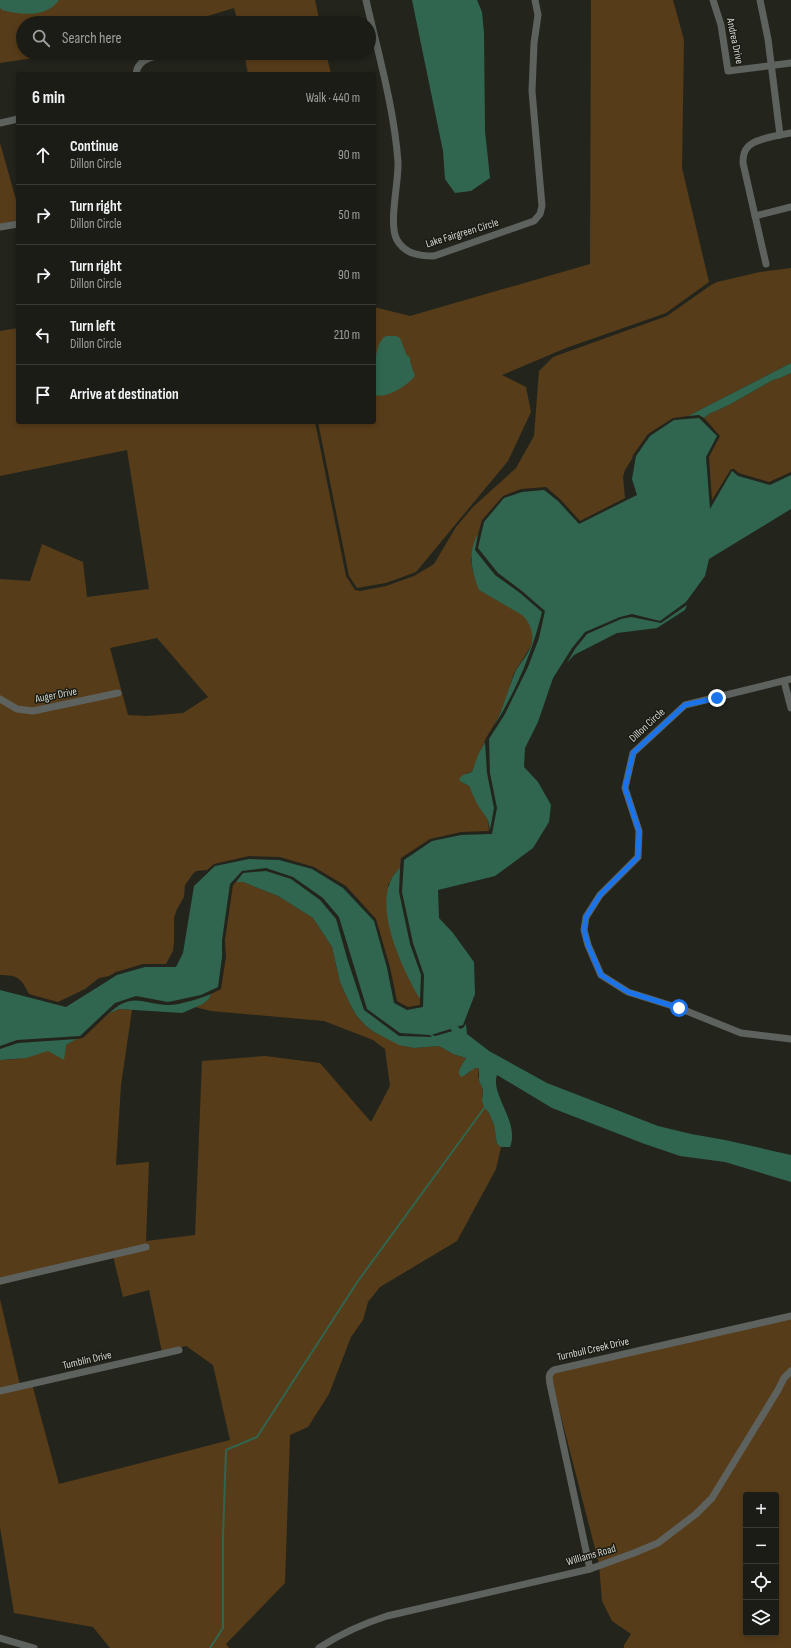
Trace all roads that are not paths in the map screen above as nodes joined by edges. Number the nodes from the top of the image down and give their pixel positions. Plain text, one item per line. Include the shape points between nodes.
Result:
1 (366, 0) edge
2 (535, 0) edge
3 (713, 0) edge
4 (760, 0) edge
5 (370, 16) edge
6 (376, 45) edge
7 (146, 60) edge
8 (791, 63) edge
9 (770, 65) junction
10 (136, 72) edge
11 (16, 119) edge
12 (0, 123) edge
13 (791, 132) edge
14 (780, 135) junction
15 (791, 208) edge
16 (755, 216) junction
17 (16, 224) edge
18 (0, 227) edge
19 (766, 264) dead end
20 (788, 680) edge
21 (118, 693) dead end
22 (0, 699) edge
23 (791, 708) edge
24 (791, 1039) edge
25 (146, 1247) dead end
26 (0, 1281) edge
27 (791, 1316) edge
28 (179, 1350) dead end
29 (791, 1371) edge
30 (0, 1391) edge
31 (590, 1569) junction
32 (0, 1638) edge
33 (22, 1646) edge
34 (34, 1648) edge
35 (319, 1648) edge

1 - 5 street, Lake Fairgreen Circle
2 - 6 street, Lake Fairgreen Circle via 538,15 532,91 542,206 540,214 534,221 434,256 412,254 396,239 393,225 398,162 394,127
3 - 9 street, Andrea Drive via 721,25 728,71
4 - 9 street
7 - 10 street via 138,66
8 - 9 street
9 - 14 street
11 - 12 street
13 - 14 street
14 - 16 street via 752,142 743,155
15 - 16 street
16 - 19 street
17 - 18 street
20 - 23 street
20 - 24 street, Dillon Circle via 685,705 633,753 625,788 639,831 638,857 600,895 586,917 584,930 590,953 601,975 628,992 679,1008 742,1033
21 - 22 street, Auger Drive via 33,711 17,709
25 - 26 street
27 - 31 street, Turnbull Creek Drive via 604,1358 550,1373 550,1384
28 - 30 street, Tumblin Drive
29 - 31 street, Williams Road via 784,1378 712,1498 658,1542 634,1554
31 - 35 street, Williams Road via 387,1616 363,1624
32 - 33 street
33 - 34 street

